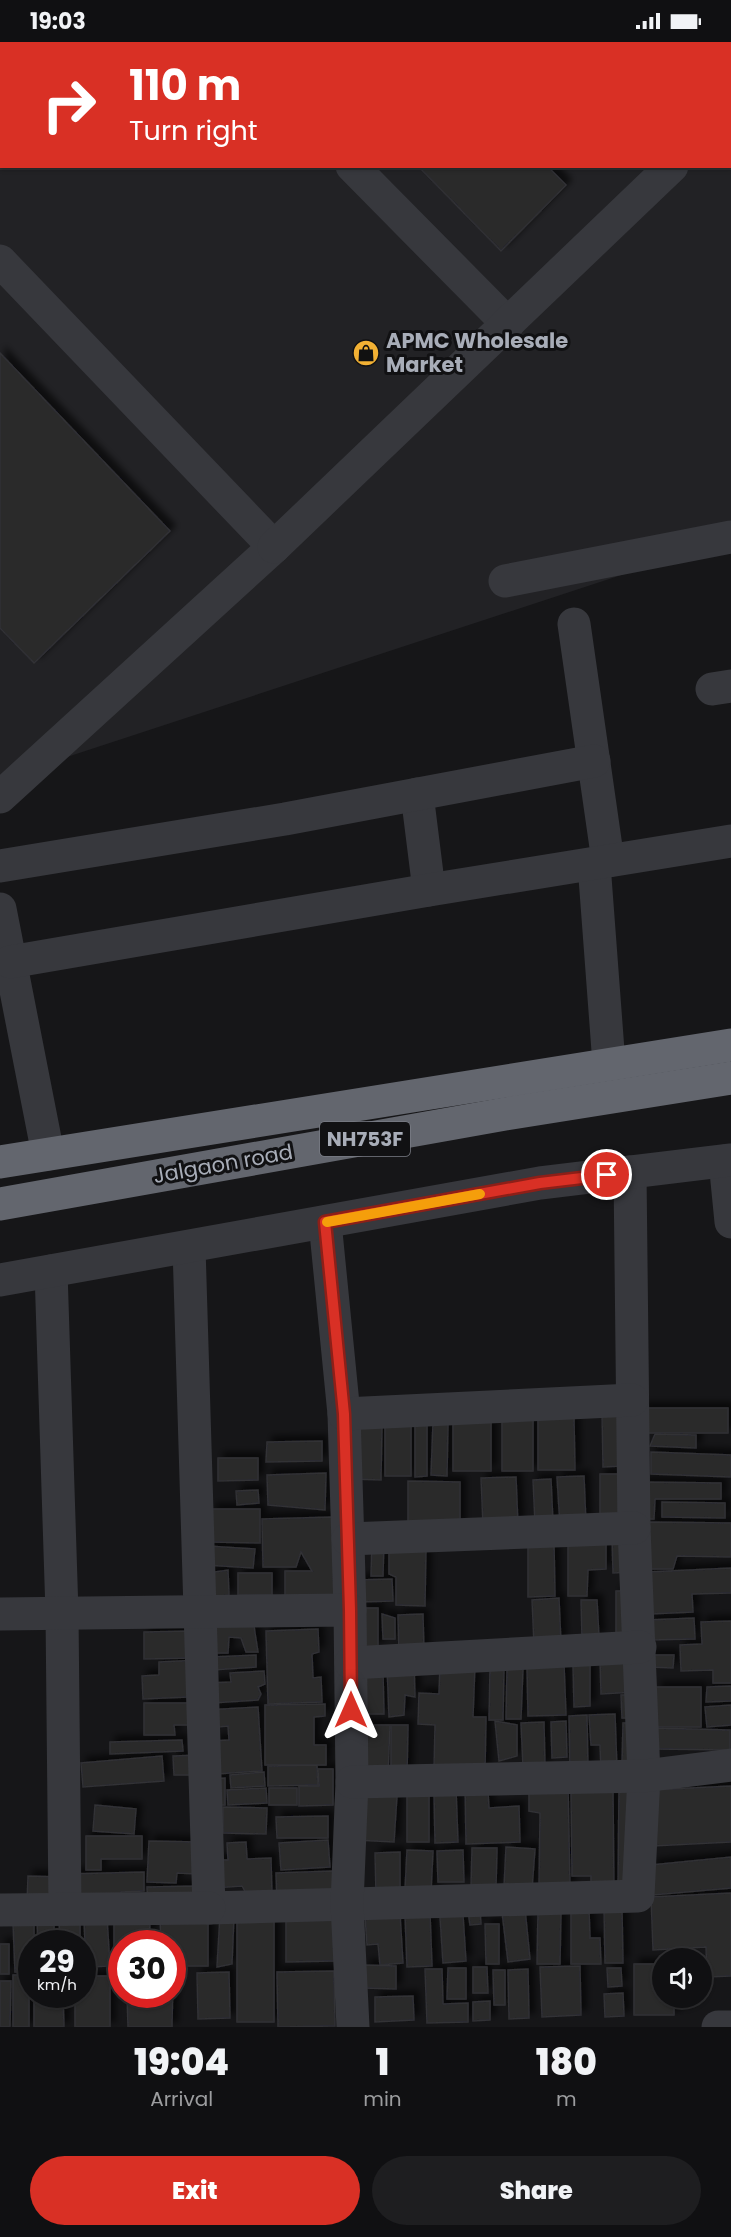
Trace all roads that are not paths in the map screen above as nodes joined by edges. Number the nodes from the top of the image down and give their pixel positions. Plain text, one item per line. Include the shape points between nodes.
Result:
1 (354, 168) edge
2 (670, 168) edge
3 (0, 261) edge
4 (508, 324) junction
5 (731, 537) edge
6 (274, 547) junction
7 (505, 581) dead end
8 (574, 624) dead end
9 (594, 761) junction
10 (417, 794) junction
11 (0, 796) edge
12 (731, 841) edge
13 (601, 862) junction
14 (0, 866) edge
15 (429, 890) junction
16 (0, 909) edge
17 (10, 962) junction
18 (731, 1045) edge
19 (609, 1064) junction
20 (731, 1078) edge
21 (48, 1154) junction
22 (728, 1161) edge
23 (0, 1162) edge
24 (630, 1173) junction
25 (0, 1204) edge
26 (325, 1222) junction
27 (731, 1222) edge
28 (189, 1247) junction
29 (51, 1271) junction
30 (0, 1280) edge
31 (632, 1400) junction
32 (344, 1414) junction
33 (634, 1528) junction
34 (348, 1539) junction
35 (350, 1610) junction
36 (199, 1612) junction
37 (62, 1613) junction
38 (0, 1614) edge
39 (640, 1647) junction
40 (351, 1663) junction
41 (731, 1765) edge
42 (645, 1776) junction
43 (352, 1782) junction
44 (347, 1904) junction
45 (209, 1908) junction
46 (65, 1909) junction
47 (0, 1910) edge
48 (731, 2026) edge
49 (352, 2027) edge
50 (718, 2027) edge

1 - 4 street
2 - 4 street
3 - 6 street
4 - 6 street
5 - 7 street
6 - 11 street
8 - 9 street
9 - 10 street
9 - 13 street
10 - 14 street
10 - 15 street
12 - 13 street
13 - 15 street
13 - 19 street
15 - 17 street
16 - 17 street
17 - 21 street
18 - 19 highway, Jalgaon road / NH753F
19 - 21 highway, Jalgaon road / NH753F
20 - 25 highway, Jalgaon road / NH753F
21 - 23 highway, Jalgaon road / NH753F
22 - 24 street
22 - 27 street
24 - 26 street via 540,1183
24 - 31 street
26 - 28 street
26 - 32 street
28 - 29 street
28 - 36 street
29 - 30 street
29 - 37 street
31 - 32 street
31 - 33 street
32 - 34 street
33 - 34 street
33 - 39 street
34 - 35 street
35 - 36 street
35 - 40 street
36 - 37 street
36 - 45 street
37 - 38 street
37 - 46 street
39 - 40 street
39 - 42 street
40 - 43 street
41 - 42 street
42 - 43 street
42 - 44 street via 639,1896
43 - 44 street
44 - 45 street
44 - 49 street
45 - 46 street
46 - 47 street
48 - 50 street

